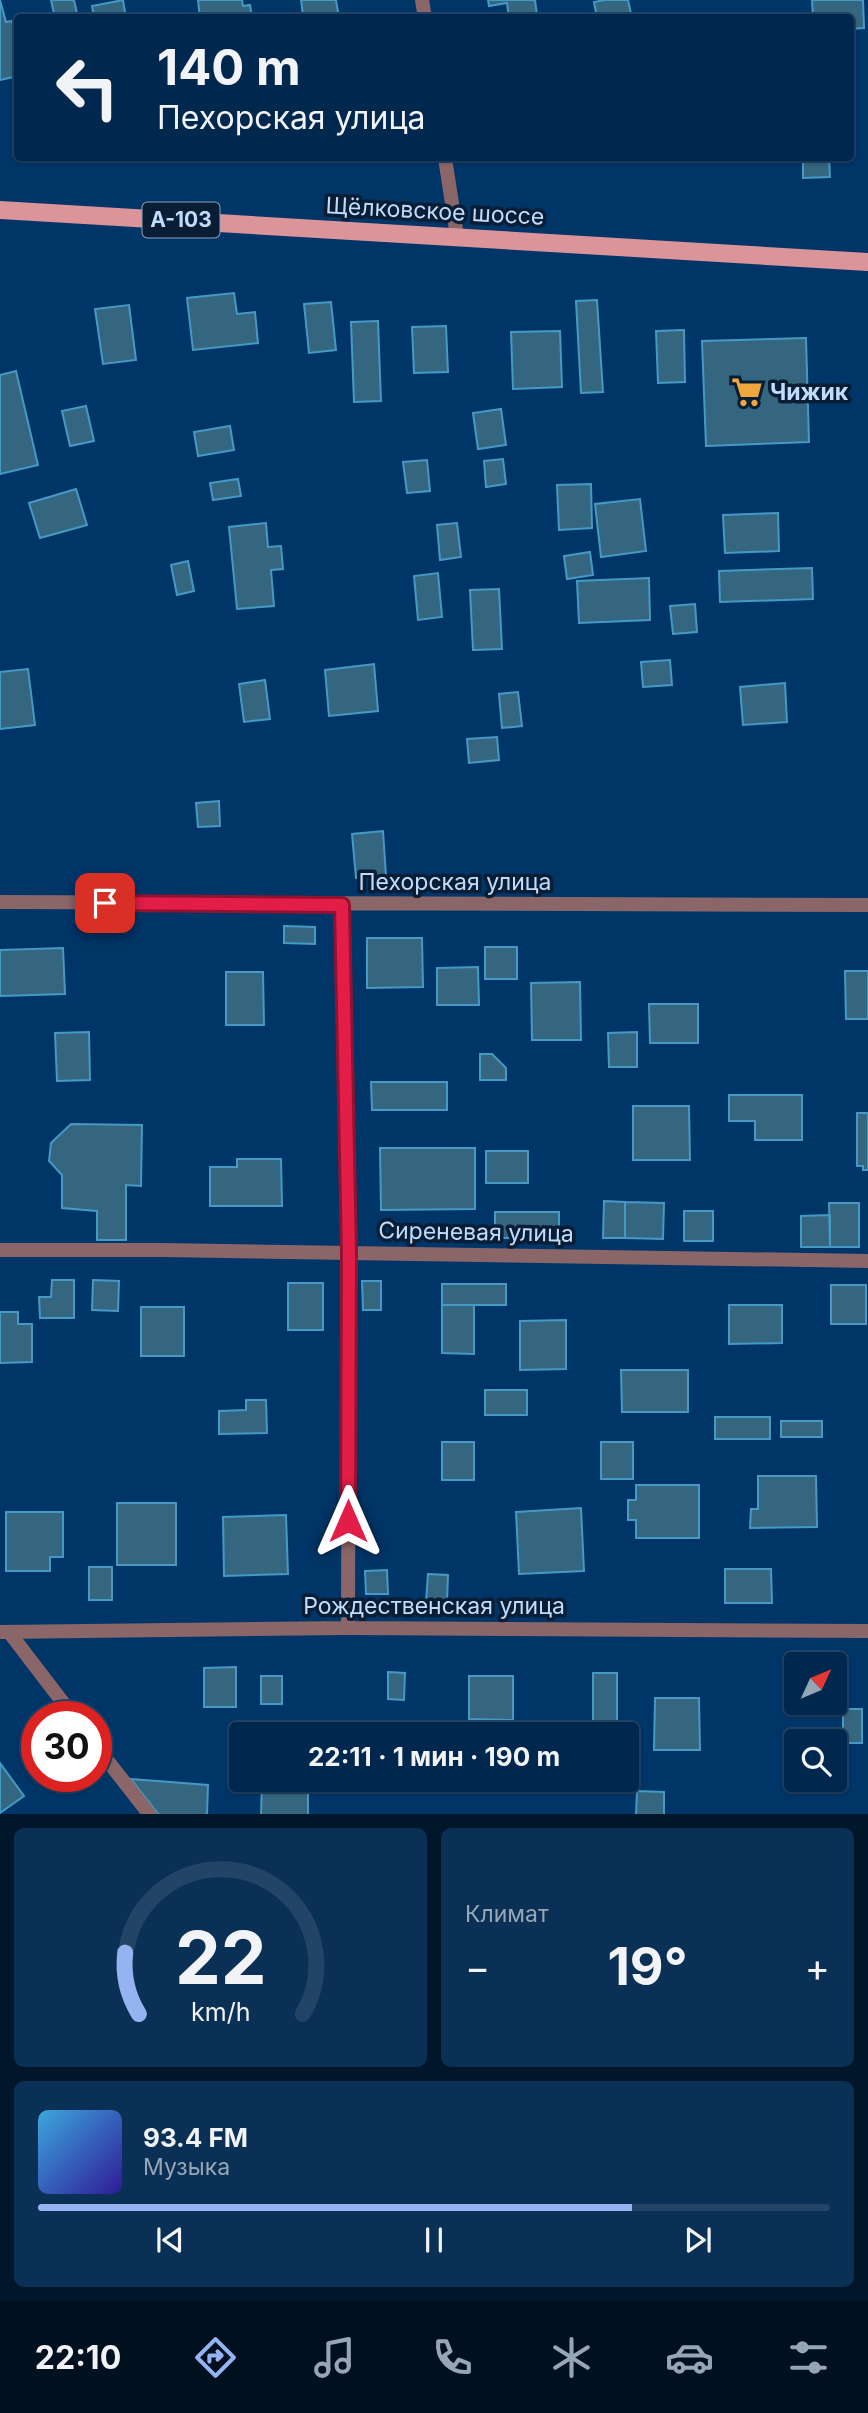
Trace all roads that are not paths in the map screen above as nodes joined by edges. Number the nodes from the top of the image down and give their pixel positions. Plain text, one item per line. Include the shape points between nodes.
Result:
1 (445, 161) edge
2 (0, 210) edge
3 (457, 236) junction
4 (868, 262) edge
5 (0, 902) edge
6 (342, 905) junction
7 (868, 905) edge
8 (0, 1251) edge
9 (349, 1253) junction
10 (868, 1261) edge
11 (348, 1628) junction
12 (868, 1631) edge
13 (4, 1632) edge
14 (61, 1701) edge
15 (112, 1767) edge
16 (148, 1814) edge

1 - 3 street
2 - 3 main road, Щёлковское шоссе / А-103
3 - 4 main road, Щёлковское шоссе / А-103
5 - 6 street, Пехорская улица
6 - 7 street, Пехорская улица
6 - 9 street
8 - 9 street, Сиреневая улица
9 - 10 street, Сиреневая улица
9 - 11 street
11 - 12 street, Рождественская улица
11 - 13 street, Рождественская улица
13 - 14 street
15 - 16 street

